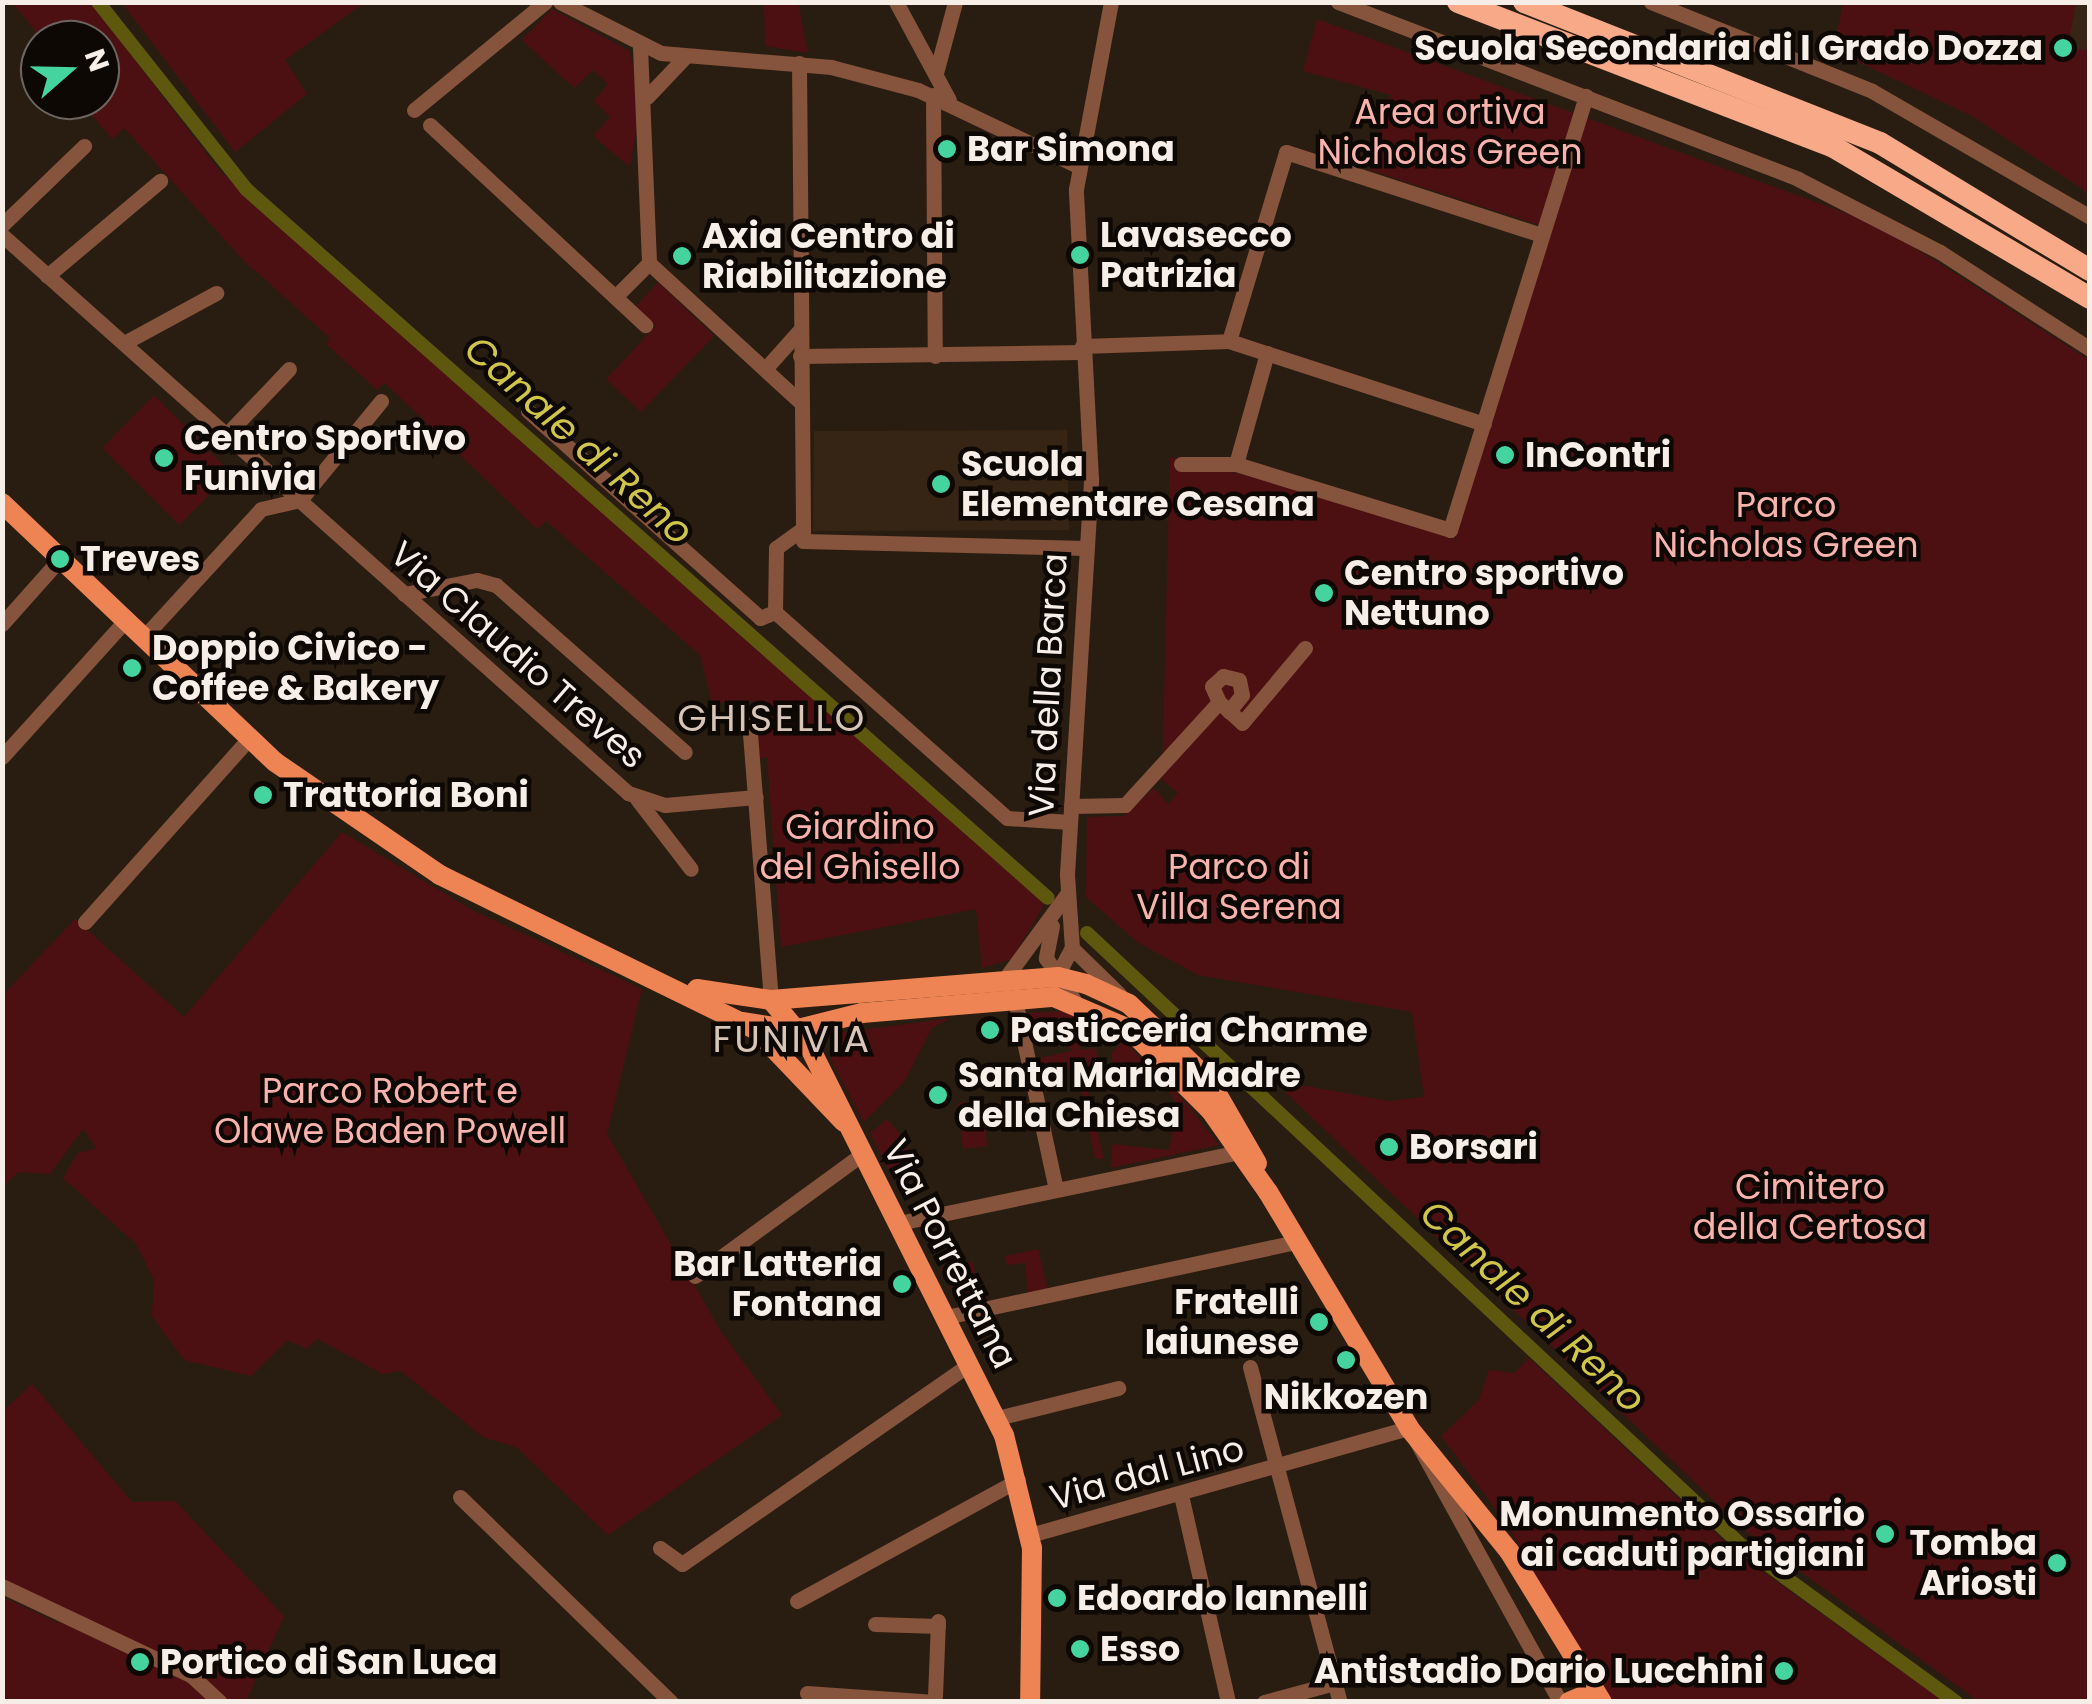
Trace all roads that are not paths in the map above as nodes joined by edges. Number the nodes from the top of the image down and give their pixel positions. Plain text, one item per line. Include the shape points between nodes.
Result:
1 (545, 2) edge
2 (560, 2) edge
3 (896, 2) edge
4 (956, 2) edge
5 (1111, 2) edge
6 (1338, 2) edge
7 (1458, 2) edge
8 (1524, 2) edge
9 (1650, 2) edge
10 (946, 41) junction
11 (640, 47) junction
12 (922, 47) junction
13 (686, 57) junction
14 (800, 63) junction
15 (936, 74) junction
16 (926, 93) junction
17 (1586, 96) junction
18 (648, 98) junction
19 (950, 100) junction
20 (414, 110) dead end
21 (430, 125) dead end
22 (84, 146) dead end
23 (1078, 166) junction
24 (160, 182) dead end
25 (2090, 217) edge
26 (2, 224) edge
27 (2, 235) edge
28 (1542, 235) junction
29 (649, 262) junction
30 (2090, 270) edge
31 (47, 276) junction
32 (216, 293) dead end
33 (615, 297) junction
34 (2090, 298) edge
35 (645, 325) dead end
36 (799, 331) junction
37 (1228, 341) junction
38 (124, 344) junction
39 (1082, 349) junction
40 (2090, 349) edge
41 (1267, 353) junction
42 (800, 356) junction
43 (935, 356) junction
44 (289, 369) dead end
45 (765, 369) junction
46 (800, 401) junction
47 (381, 402) dead end
48 (528, 412) dead end
49 (1484, 424) junction
50 (229, 432) junction
51 (1181, 464) dead end
52 (1236, 464) junction
53 (275, 478) junction
54 (310, 481) junction
55 (300, 500) junction
56 (2, 503) edge
57 (260, 509) junction
58 (799, 531) junction
59 (1086, 548) junction
60 (60, 559) junction
61 (404, 594) junction
62 (775, 612) junction
63 (124, 622) junction
64 (2, 624) edge
65 (142, 639) junction
66 (1305, 648) dead end
67 (749, 721) dead end
68 (248, 741) junction
69 (685, 752) dead end
70 (2, 757) edge
71 (756, 797) junction
72 (637, 799) junction
73 (1070, 814) junction
74 (691, 870) dead end
75 (1067, 894) junction
76 (1054, 918) junction
77 (86, 922) dead end
78 (1072, 948) junction
79 (1058, 977) junction
80 (1004, 980) junction
81 (681, 986) junction
82 (1026, 999) junction
83 (771, 1000) junction
84 (1074, 1000) junction
85 (1129, 1004) junction
86 (742, 1022) junction
87 (799, 1029) junction
88 (844, 1122) junction
89 (1239, 1152) junction
90 (862, 1154) junction
91 (1056, 1189) junction
92 (1268, 1192) junction
93 (898, 1223) junction
94 (1297, 1242) junction
95 (695, 1276) dead end
96 (946, 1317) junction
97 (970, 1364) junction
98 (1250, 1367) dead end
99 (1118, 1388) dead end
100 (997, 1418) junction
101 (1409, 1428) junction
102 (1278, 1470) junction
103 (1018, 1480) junction
104 (1181, 1495) junction
105 (460, 1497) dead end
106 (1030, 1535) junction
107 (660, 1548) dead end
108 (2, 1586) edge
109 (797, 1601) dead end
110 (874, 1624) dead end
111 (1335, 1683) junction
112 (808, 1693) dead end
113 (935, 1699) edge
114 (1575, 1699) edge
115 (220, 1702) edge
116 (671, 1702) edge
117 (1030, 1702) edge
118 (1228, 1702) edge
119 (1264, 1702) edge
120 (1340, 1702) edge

1 - 20 street
2 - 11 street
3 - 12 street
4 - 10 street
5 - 23 street, Via della Barca
6 - 17 street
7 - 34 highway via 1832,146
8 - 30 highway via 1880,144
9 - 25 street via 1888,99
10 - 12 street
10 - 15 street
11 - 13 street
11 - 18 street
12 - 15 street
12 - 16 street
13 - 14 street
13 - 18 street
14 - 16 street
14 - 36 street
15 - 19 street
16 - 19 street
16 - 43 street
17 - 28 street
17 - 40 street via 1868,212
18 - 29 street
19 - 23 street
21 - 33 street
22 - 26 street
23 - 39 street, Via della Barca
24 - 31 street
27 - 31 street, Via Claudio Treves
28 - 37 street via 1286,152
28 - 49 street
29 - 33 street
29 - 45 street
31 - 38 street, Via Claudio Treves
32 - 38 street
33 - 35 street
36 - 42 street
36 - 45 street
37 - 39 street
37 - 41 street
38 - 50 street, Via Claudio Treves
39 - 43 street
39 - 59 street, Via della Barca
41 - 49 street
41 - 52 street
42 - 43 street
42 - 46 street
44 - 50 street
45 - 46 street
46 - 58 street
47 - 54 street
48 - 62 street via 760,618
49 - 52 street via 1450,530
50 - 53 street, Via Claudio Treves
51 - 52 street
53 - 54 street
53 - 55 street, Via Claudio Treves
53 - 57 street
54 - 55 street
55 - 57 street
55 - 61 street, Via Claudio Treves
56 - 60 main road
57 - 65 street
58 - 59 street via 806,544 825,547
58 - 62 street via 776,548
59 - 73 street, Via della Barca
60 - 63 main road
60 - 64 street
61 - 69 street via 478,580 496,586
61 - 72 street, Via Claudio Treves
62 - 73 street via 1007,818
63 - 65 main road
63 - 70 street
65 - 68 main road
66 - 73 street via 1242,723 1224,706 1126,805
67 - 71 street
68 - 77 street
68 - 81 main road via 440,875
71 - 72 street, Via Claudio Treves via 665,806
71 - 83 street
72 - 74 street, Via Claudio Treves
73 - 75 street, Via della Barca
75 - 76 street, Via della Barca
75 - 78 street, Via della Barca
76 - 79 street, Via della Barca via 1046,958
76 - 80 street, Via della Barca
78 - 79 street
78 - 85 street
79 - 80 main road
79 - 82 street
79 - 84 street, Via della Barca
79 - 85 main road
80 - 83 main road
81 - 83 main road
81 - 86 main road, Via Porrettana
82 - 84 main road
82 - 87 main road via 862,1013
82 - 91 street
83 - 87 main road, Via Porrettana
84 - 89 main road via 1129,1030
85 - 92 main road via 1226,1100
86 - 87 main road
86 - 88 main road, Via Porrettana via 790,1057
87 - 88 main road, Via Porrettana
88 - 90 main road, Via Porrettana
89 - 91 street
89 - 92 main road
90 - 93 main road, Via Porrettana
90 - 95 street
91 - 93 street
92 - 94 main road
93 - 96 main road, Via Porrettana
94 - 96 street
94 - 101 main road
96 - 97 main road, Via Porrettana
97 - 100 main road, Via Porrettana
97 - 107 street via 682,1564
98 - 102 street, Via dal Lino
99 - 100 street, Via Porrettana
100 - 103 main road, Via Porrettana
101 - 102 street, Via dal Lino
101 - 114 street
101 - 114 main road via 1536,1596
102 - 104 street, Via dal Lino
102 - 111 street, Via dal Lino
103 - 106 main road, Via Porrettana
103 - 109 street
104 - 106 street, Via dal Lino
104 - 118 street
105 - 116 street
106 - 117 main road, Via Porrettana
108 - 115 street via 192,1676
110 - 113 street via 938,1623
111 - 119 street
111 - 120 street, Via dal Lino
112 - 113 street

